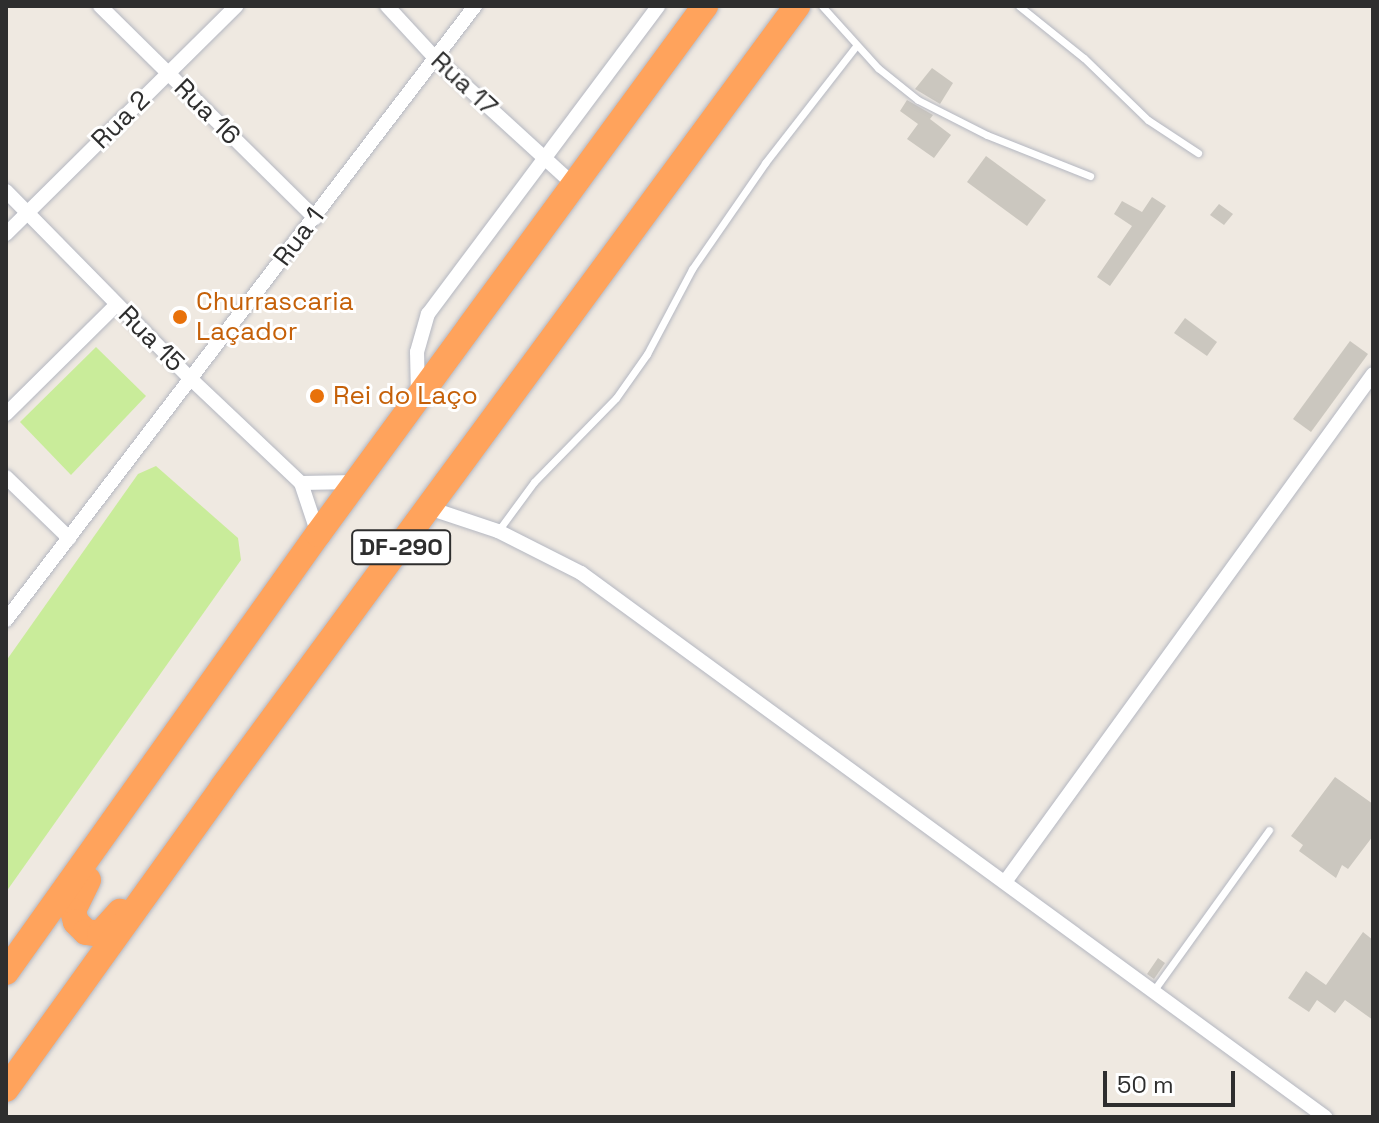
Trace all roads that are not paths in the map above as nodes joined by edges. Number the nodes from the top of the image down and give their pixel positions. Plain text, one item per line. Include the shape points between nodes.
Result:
1 (100, 6) edge
2 (236, 6) edge
3 (387, 6) edge
4 (475, 6) edge
5 (658, 6) edge
6 (705, 6) edge
7 (804, 6) edge
8 (1019, 6) edge
9 (856, 46) junction
10 (435, 58) junction
11 (168, 73) junction
12 (1198, 153) dead end
13 (544, 158) junction
14 (1090, 176) dead end
15 (573, 184) junction
16 (6, 191) edge
17 (27, 212) junction
18 (315, 218) junction
19 (6, 234) edge
20 (116, 305) junction
21 (1373, 374) edge
22 (191, 379) junction
23 (418, 397) junction
24 (6, 414) edge
25 (6, 477) edge
26 (356, 482) junction
27 (301, 483) junction
28 (429, 508) junction
29 (498, 531) junction
30 (318, 534) junction
31 (69, 538) junction
32 (6, 620) edge
33 (160, 758) junction
34 (222, 788) junction
35 (1269, 830) dead end
36 (1005, 882) junction
37 (6, 972) edge
38 (1154, 990) junction
39 (6, 1089) edge
40 (1325, 1117) edge

1 - 11 street, Rua 16
2 - 11 street, Rua 2
3 - 10 street, Rua 17
4 - 10 street, Rua 1
5 - 13 street
6 - 15 highway, DF-290
7 - 9 lane
7 - 28 highway, DF-290
8 - 12 lane via 1084,58 1148,120
9 - 14 lane via 898,84 955,120
9 - 29 lane via 700,258 616,398 534,482
10 - 13 street, Rua 17
10 - 18 street, Rua 1
11 - 17 street, Rua 2
11 - 18 street, Rua 16
13 - 15 street, Rua 17
13 - 23 street via 428,314 417,352
15 - 23 highway, DF-290
16 - 17 street, Rua 15
17 - 19 street, Rua 2
17 - 20 street, Rua 15
18 - 22 street, Rua 1
20 - 22 street, Rua 15
20 - 24 street
21 - 36 street
22 - 27 street, Rua 15
22 - 31 street, Rua 1
23 - 26 highway, DF-290
25 - 31 street
26 - 27 street
26 - 30 highway, DF-290
27 - 30 street
28 - 29 street
28 - 34 highway, DF-290
29 - 36 street via 581,573
30 - 33 highway, DF-290
31 - 32 street, Rua 1
33 - 34 highway via 150,793 78,895 73,911 86,932 107,930 184,821
33 - 37 highway, DF-290
34 - 39 highway, DF-290
35 - 38 lane
36 - 38 street
38 - 40 street

